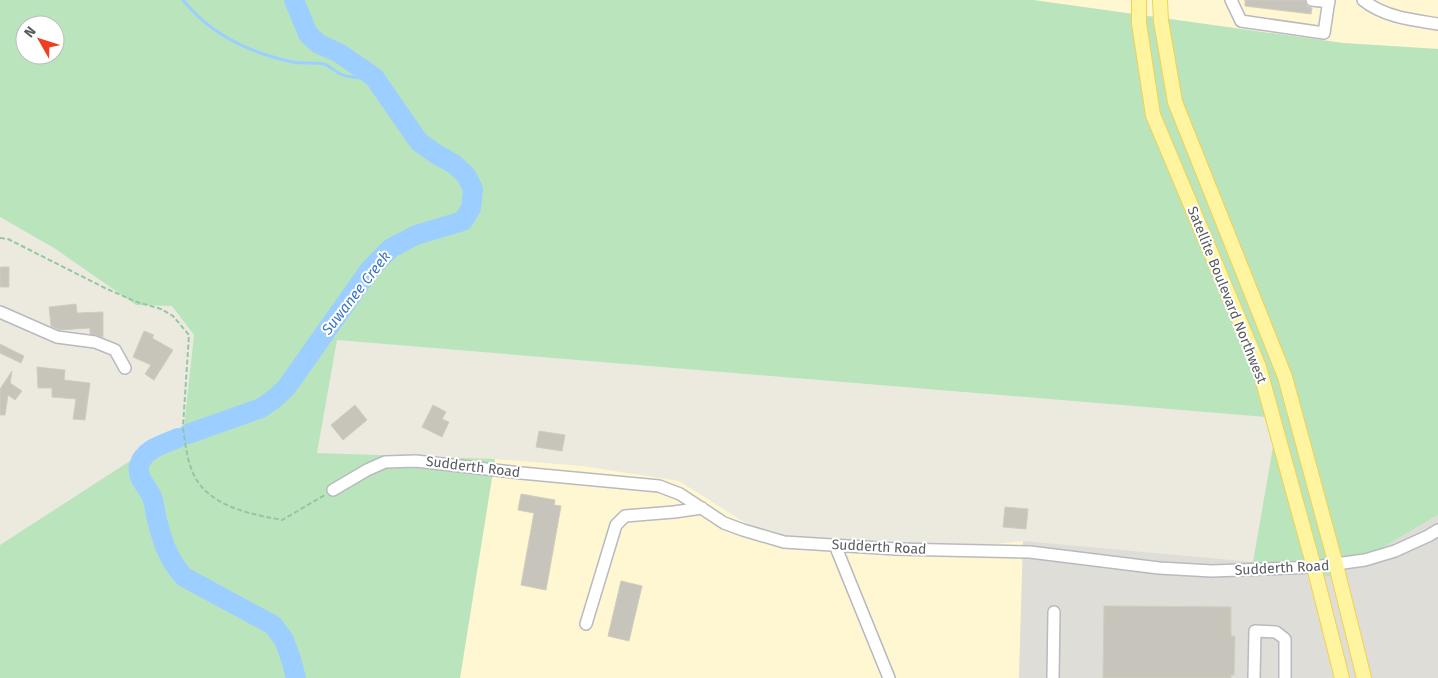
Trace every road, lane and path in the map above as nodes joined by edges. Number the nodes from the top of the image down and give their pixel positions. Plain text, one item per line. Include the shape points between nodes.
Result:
1 (1139, 0) edge
2 (1160, 0) edge
3 (1232, 0) edge
4 (1312, 0) edge
5 (1363, 0) edge
6 (1329, 1) edge
7 (1438, 24) edge
8 (0, 238) edge
9 (0, 312) edge
10 (125, 368) dead end
11 (333, 490) joint
12 (702, 508) junction
13 (1438, 530) edge
14 (835, 545) junction
15 (1336, 565) junction
16 (1314, 567) junction
17 (1054, 612) dead end
18 (586, 624) dead end
19 (889, 678) edge
20 (1053, 678) edge
21 (1254, 678) edge
22 (1285, 678) edge
23 (1342, 678) edge
24 (1364, 678) edge

1 - 16 main road, Satellite Boulevard Northwest via 1139,23 1153,116 1259,367
2 - 15 main road, Satellite Boulevard Northwest via 1160,21 1175,102 1285,377
3 - 6 street via 1241,21 1324,33
4 - 6 street
5 - 7 street via 1399,18
8 - 11 path via 105,288 162,309 190,335 183,427 193,474 208,493 246,513 282,520
9 - 10 street via 57,337 95,342 115,350
11 - 12 street, Sudderth Road via 385,462 416,461 659,486
12 - 14 street, Sudderth Road via 743,530 784,542
12 - 18 street via 625,516 616,525
13 - 15 street, Sudderth Road via 1395,551
14 - 16 street, Sudderth Road via 1030,552 1159,568 1212,571
14 - 19 street
15 - 16 street, Sudderth Road
15 - 24 main road, Satellite Boulevard Northwest
16 - 23 main road, Satellite Boulevard Northwest
17 - 20 street
21 - 22 street via 1255,631 1276,632 1285,639

